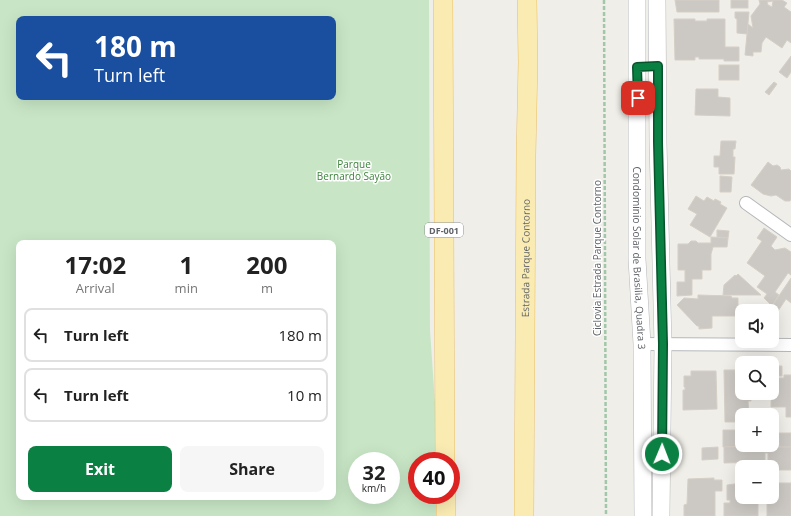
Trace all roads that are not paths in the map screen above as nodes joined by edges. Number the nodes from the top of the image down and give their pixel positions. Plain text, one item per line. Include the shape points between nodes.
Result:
1 (443, 0) edge
2 (527, 0) edge
3 (637, 0) edge
4 (658, 0) edge
5 (658, 66) junction
6 (637, 67) junction
7 (746, 203) dead end
8 (791, 235) edge
9 (642, 344) junction
10 (663, 344) junction
11 (791, 345) edge
12 (446, 452) edge
13 (446, 504) edge
14 (446, 516) edge
15 (524, 516) edge
16 (643, 516) edge
17 (661, 516) edge

1 - 12 main road, DF-001
2 - 15 main road, Estrada Parque Contorno
3 - 6 street, Condomínio Solar de Brasilia, Quadra 3
4 - 5 street, Condomínio Solar de Brasilia, Quadra 3
5 - 6 street
5 - 10 street, Condomínio Solar de Brasilia, Quadra 3
6 - 9 street, Condomínio Solar de Brasilia, Quadra 3 via 637,259
7 - 8 street
9 - 10 street
9 - 16 street, Condomínio Solar de Brasilia, Quadra 3
10 - 11 street
10 - 17 street, Condomínio Solar de Brasilia, Quadra 3
13 - 14 main road

